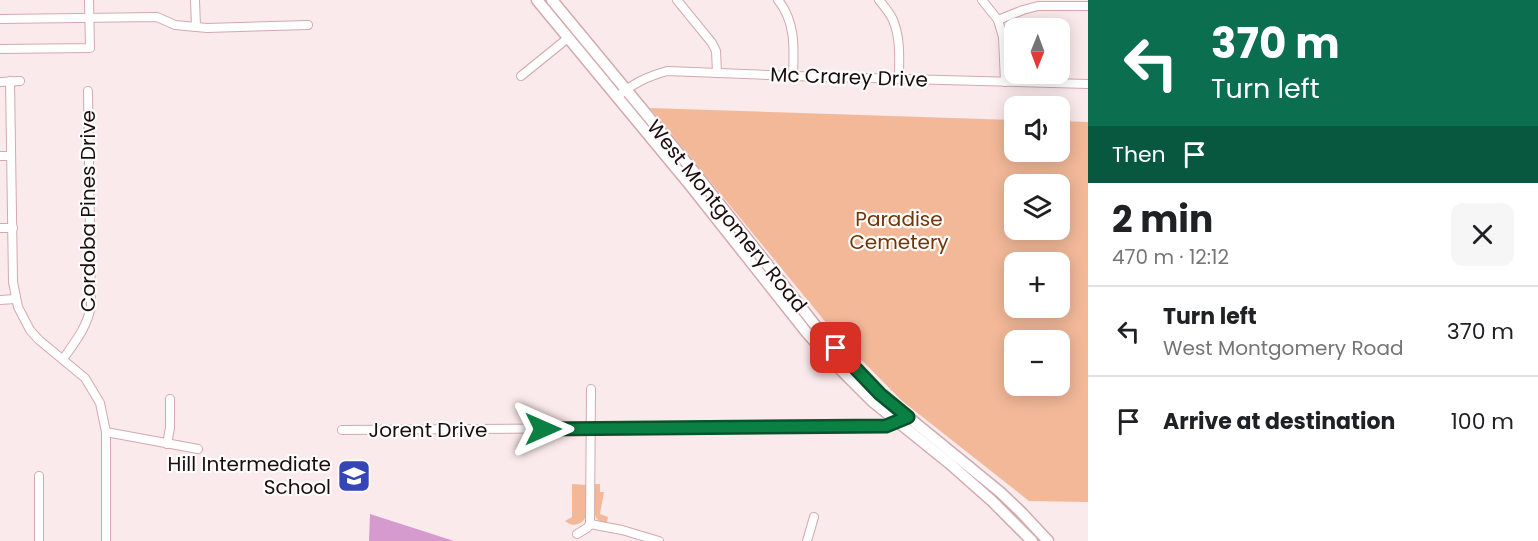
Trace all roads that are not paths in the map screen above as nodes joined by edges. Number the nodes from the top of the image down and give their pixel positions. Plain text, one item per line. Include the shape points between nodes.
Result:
1 (89, 0) edge
2 (195, 0) edge
3 (537, 0) edge
4 (552, 0) edge
5 (677, 0) edge
6 (778, 0) edge
7 (879, 0) edge
8 (982, 0) edge
9 (1088, 6) edge
10 (90, 18) junction
11 (0, 19) edge
12 (998, 20) junction
13 (308, 25) dead end
14 (196, 27) junction
15 (568, 38) junction
16 (1004, 44) edge
17 (0, 49) edge
18 (717, 73) junction
19 (521, 76) dead end
20 (793, 76) junction
21 (899, 79) junction
22 (0, 81) edge
23 (1004, 82) edge
24 (1070, 84) edge
25 (1088, 84) edge
26 (88, 91) dead end
27 (622, 94) junction
28 (0, 156) edge
29 (11, 156) junction
30 (0, 228) edge
31 (13, 228) junction
32 (15, 299) junction
33 (0, 300) edge
34 (63, 359) junction
35 (591, 389) dead end
36 (170, 399) dead end
37 (908, 417) junction
38 (896, 422) junction
39 (590, 429) junction
40 (342, 430) dead end
41 (106, 432) junction
42 (167, 444) junction
43 (198, 449) dead end
44 (39, 476) dead end
45 (814, 517) dead end
46 (590, 524) junction
47 (577, 534) dead end
48 (39, 541) edge
49 (106, 541) edge
50 (659, 541) edge
51 (807, 541) edge
52 (1032, 541) edge
53 (1048, 541) edge

1 - 10 street
2 - 14 street
3 - 15 main road, West Montgomery Road
4 - 27 main road, West Montgomery Road
5 - 18 street via 712,43
6 - 20 street via 792,26
7 - 21 street via 893,18 900,43
8 - 12 street
9 - 12 street via 1038,6
10 - 11 street
10 - 14 street via 157,17 176,25
10 - 17 street via 90,48
12 - 16 street
13 - 14 street
15 - 19 street
15 - 27 main road, West Montgomery Road
18 - 20 street, Mc Crarey Drive
18 - 27 street, Mc Crarey Drive via 667,71 633,84
20 - 21 street, Mc Crarey Drive
21 - 23 street, Mc Crarey Drive
22 - 29 street via 15,81
24 - 25 street, Mc Crarey Drive
26 - 34 street, Cordoba Pines Drive via 90,316
27 - 37 main road, West Montgomery Road via 699,178 815,325 859,374
27 - 38 main road, West Montgomery Road via 807,333 851,382
28 - 29 street
29 - 31 street
30 - 31 street
31 - 32 street
32 - 33 street
32 - 34 street via 30,330
34 - 41 street via 93,390
35 - 39 street
36 - 42 street
37 - 38 street, Jorent Drive
37 - 53 main road, West Montgomery Road via 1000,492
38 - 39 street, Jorent Drive via 886,426
38 - 52 main road, West Montgomery Road via 992,501
39 - 40 street, Jorent Drive
39 - 46 street
41 - 42 street
41 - 49 street
42 - 43 street
44 - 48 street
45 - 51 street
46 - 47 street
46 - 50 street

